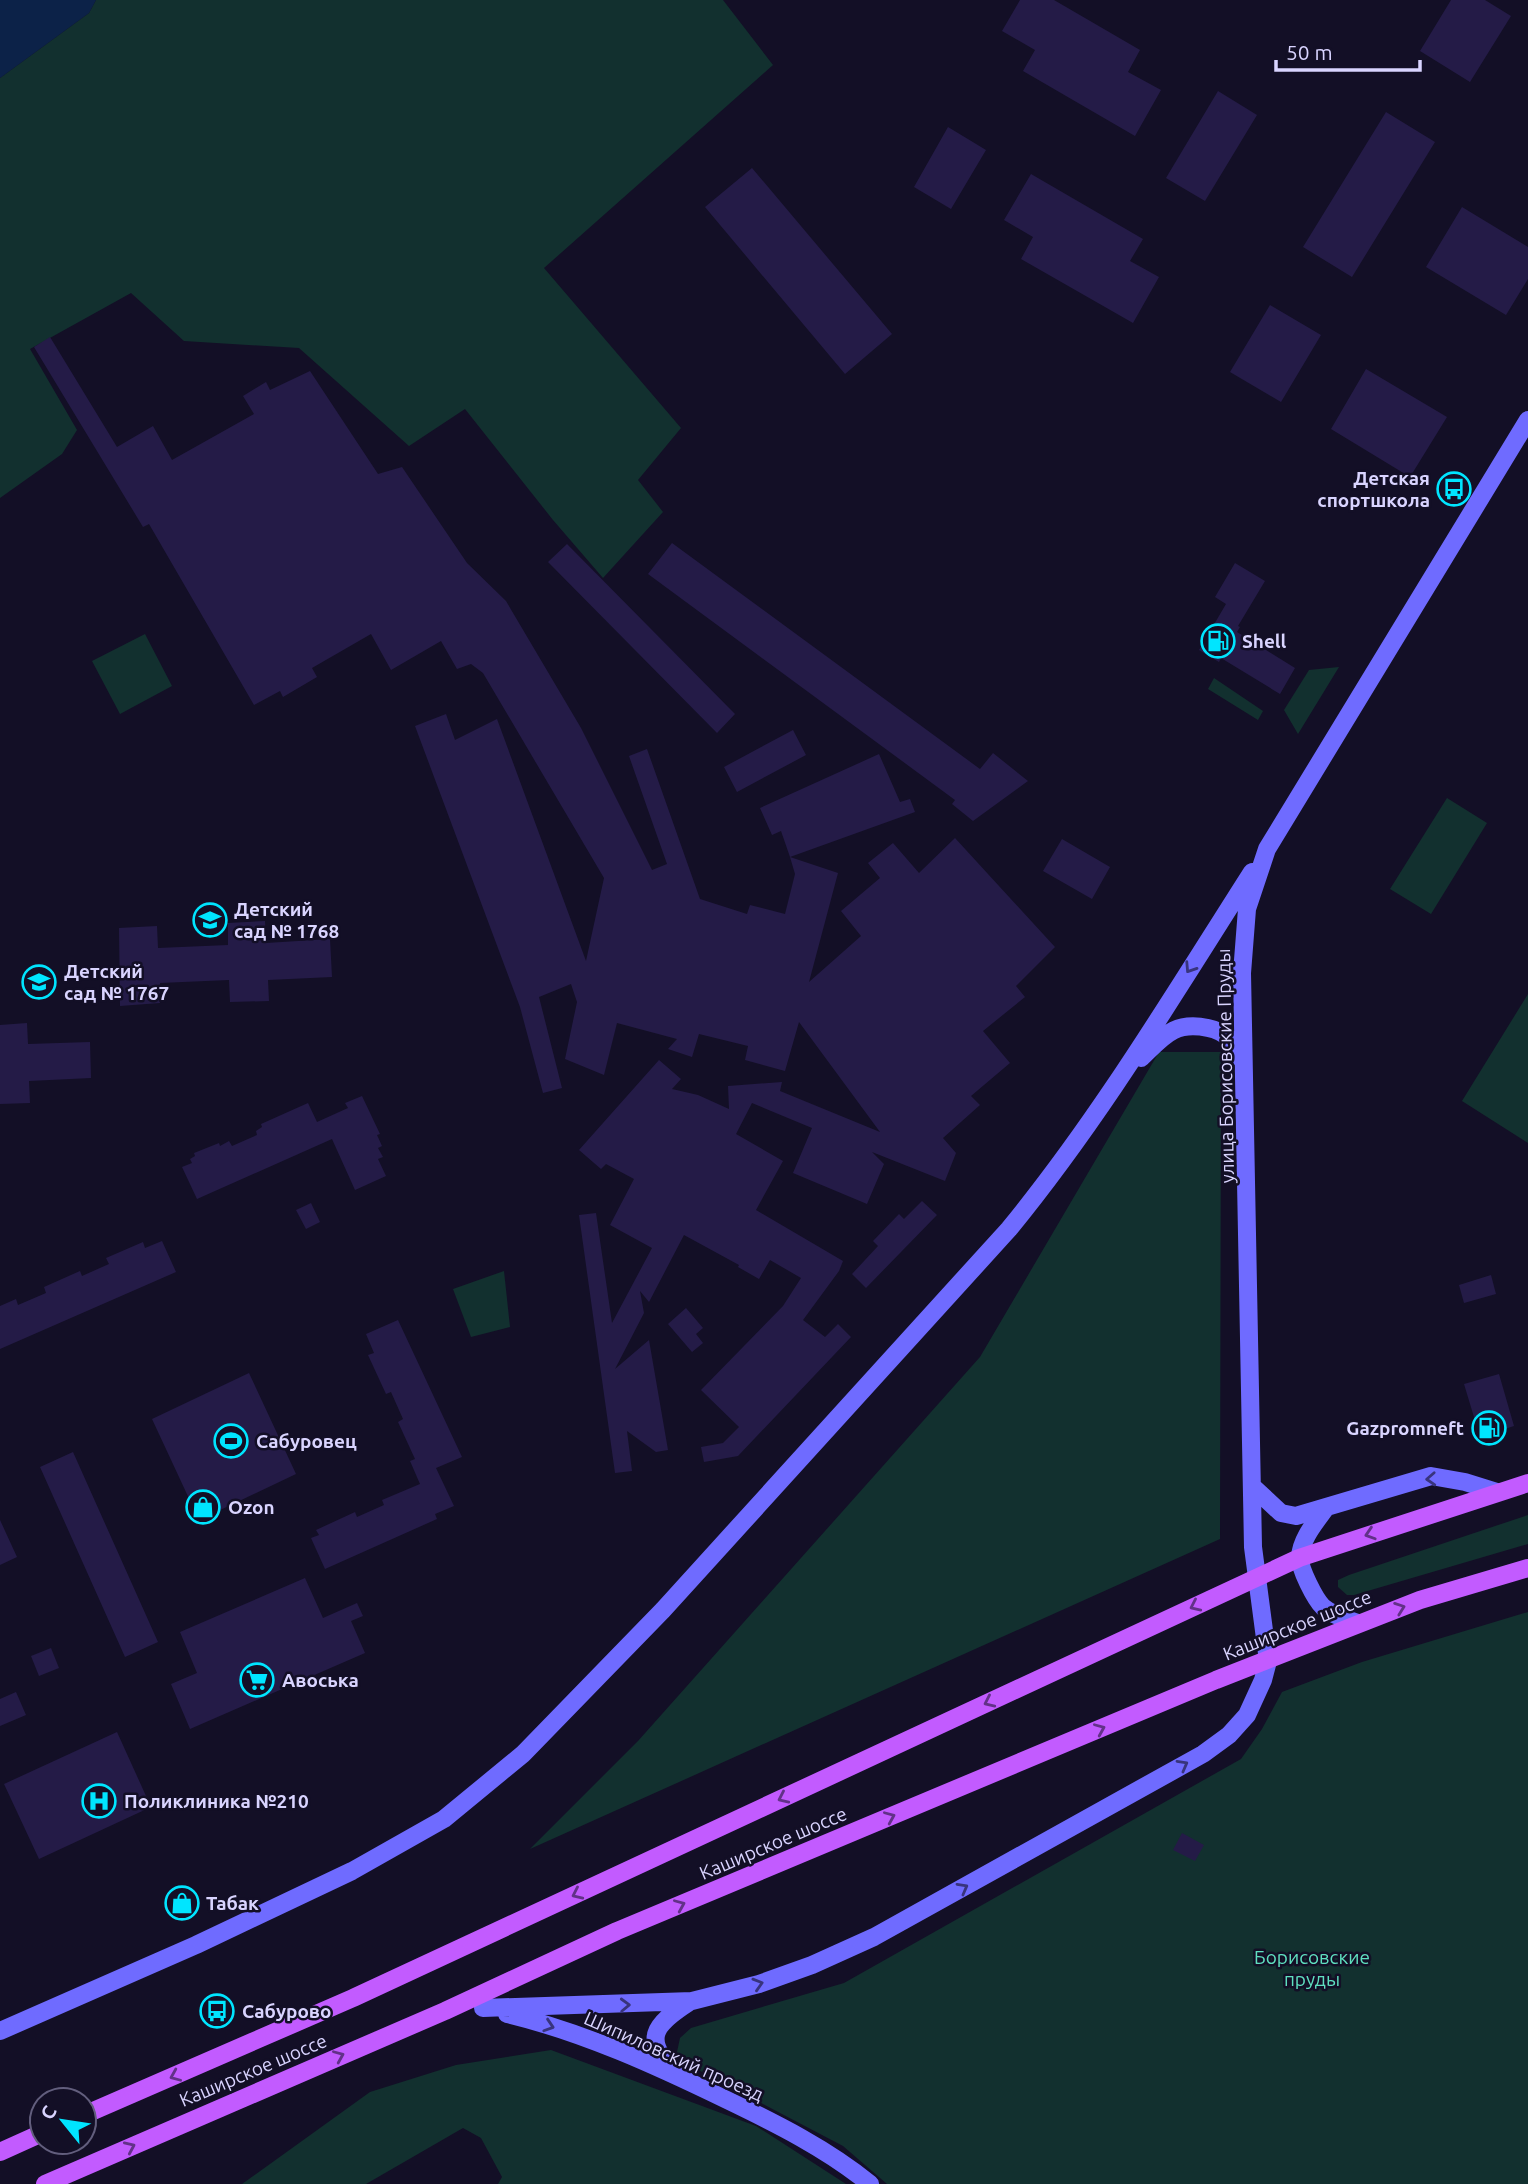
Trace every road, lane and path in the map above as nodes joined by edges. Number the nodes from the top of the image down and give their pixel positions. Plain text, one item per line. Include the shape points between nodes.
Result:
1 (1528, 420) edge
2 (1267, 849) junction
3 (1245, 1069) junction
4 (1121, 1077) junction
5 (1528, 1483) edge
6 (1252, 1486) junction
7 (1497, 1492) junction
8 (1325, 1509) junction
9 (1299, 1558) junction
10 (1528, 1568) edge
11 (1257, 1577) junction
12 (1358, 1623) junction
13 (1268, 1661) junction
14 (692, 2001) junction
15 (483, 2008) junction
16 (445, 2011) junction
17 (0, 2031) edge
18 (680, 2077) junction
19 (98, 2109) edge
20 (28, 2139) edge
21 (0, 2152) edge
22 (45, 2184) edge
23 (870, 2184) edge

1 - 2 main road, улица Борисовские Пруды
2 - 3 main road, улица Борисовские Пруды via 1244,933
2 -> 4 main road
3 - 4 main road via 1234,1041 1218,1030 1191,1025 1161,1038
3 - 6 main road, улица Борисовские Пруды
4 - 17 main road via 1009,1229 663,1610 523,1754 444,1819 352,1871
5 - 7 main road, Каширское шоссе
6 - 8 main road via 1281,1513 1296,1516
6 - 11 main road, улица Борисовские Пруды
7 -> 8 main road via 1431,1476
7 -> 9 main road, Каширское шоссе
8 - 9 main road via 1307,1534
9 - 11 main road, Каширское шоссе
9 - 12 main road via 1322,1606
12 -> 10 main road, Каширское шоссе
11 - 13 main road, улица Борисовские Пруды
11 -> 19 main road, Каширское шоссе via 353,1998
12 - 13 main road, Каширское шоссе
14 -> 13 main road via 759,1984 874,1937 1203,1754 1247,1715
16 -> 13 main road, Каширское шоссе via 617,1931
15 -> 14 main road
14 - 18 main road via 668,2015 655,2037 663,2060
15 - 16 main road, Шипиловский проезд
15 -> 18 main road, Шипиловский проезд via 563,2030
22 -> 16 main road, Каширское шоссе
18 - 23 main road, Шипиловский проезд via 788,2129
20 - 21 main road

